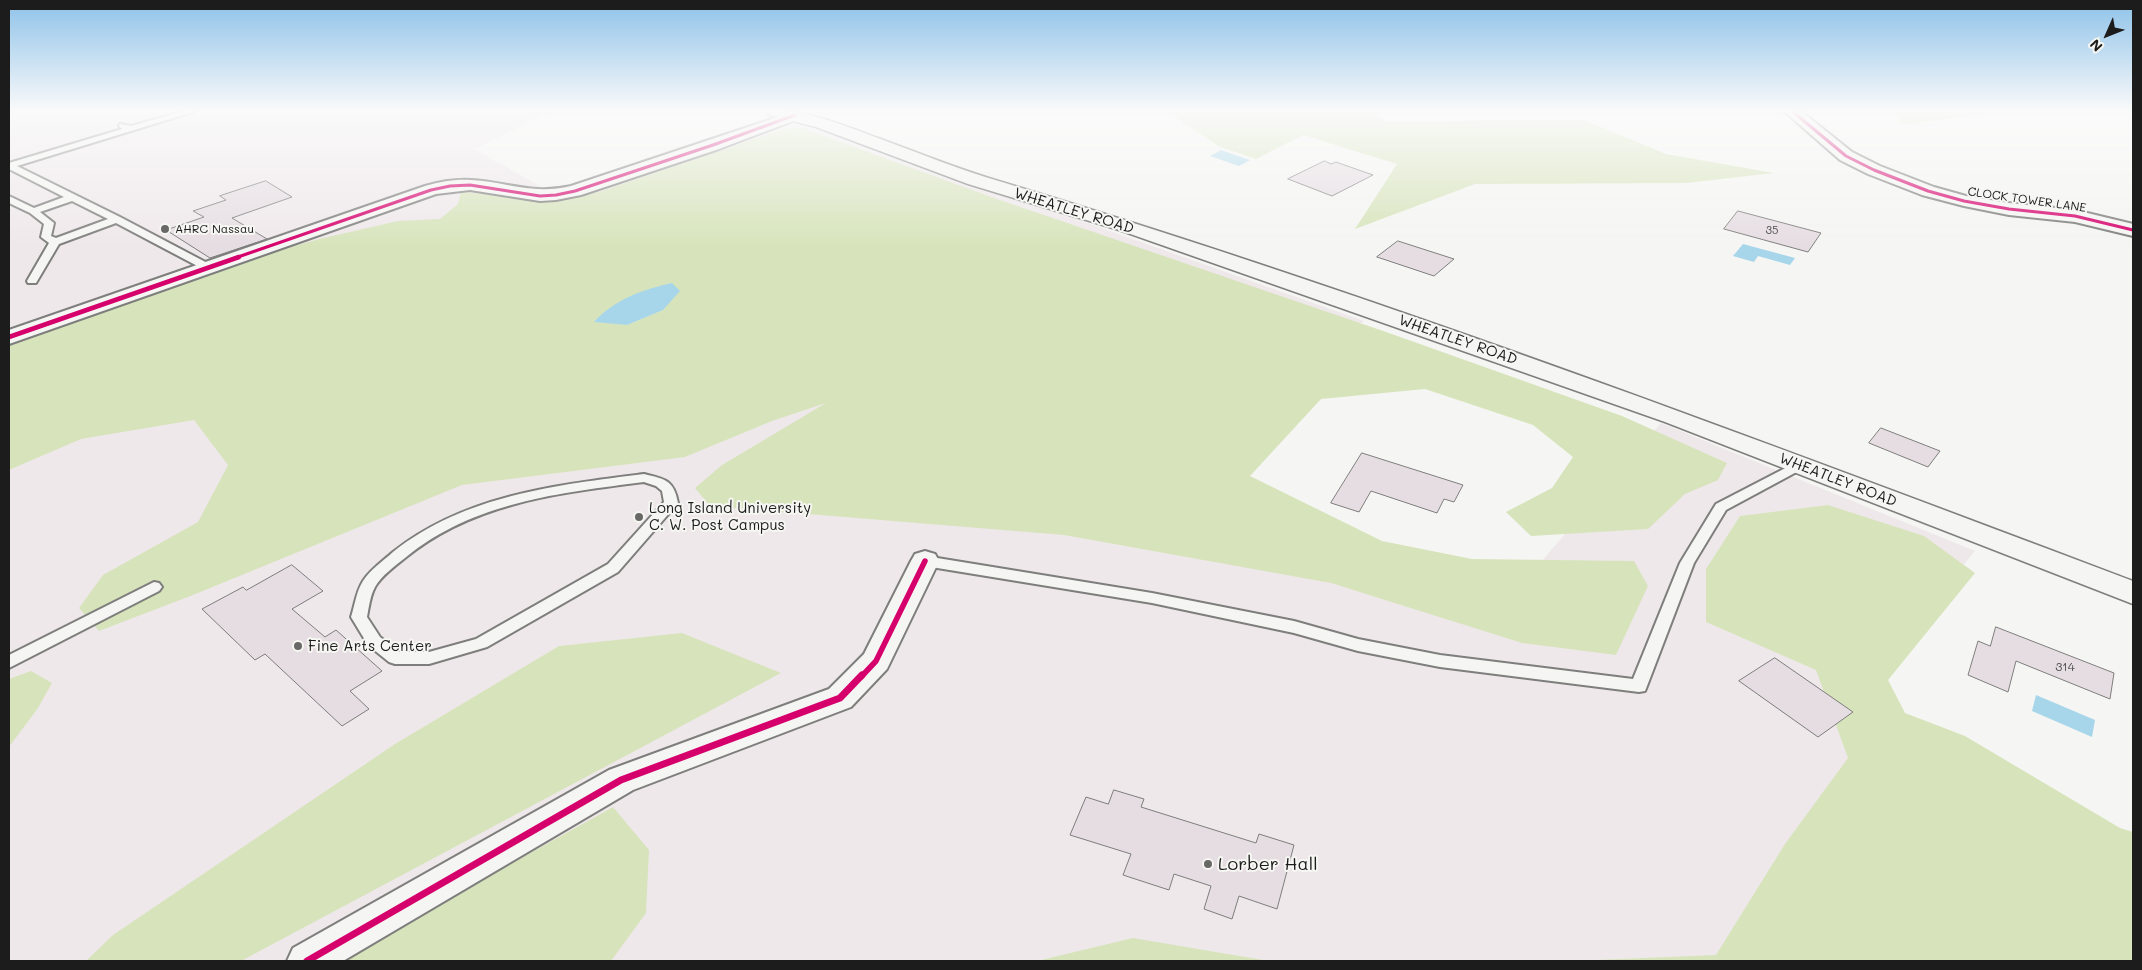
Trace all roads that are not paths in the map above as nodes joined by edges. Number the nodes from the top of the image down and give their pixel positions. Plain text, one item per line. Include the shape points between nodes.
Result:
1 (41, 156) edge
2 (679, 156) edge
3 (912, 156) edge
4 (1847, 156) edge
5 (9, 166) edge
6 (73, 197) junction
7 (9, 199) edge
8 (33, 210) junction
9 (117, 219) junction
10 (2133, 230) edge
11 (55, 242) junction
12 (209, 268) junction
13 (32, 281) dead end
14 (9, 337) edge
15 (1799, 465) junction
16 (671, 503) joint
17 (925, 561) joint
18 (154, 587) dead end
19 (2133, 593) edge
20 (9, 662) edge
21 (306, 961) edge

1 - 5 lane
2 - 12 street via 556,195 540,196 470,185 431,190
3 - 15 main road, WHEATLEY ROAD via 1474,346
4 - 10 street, CLOCK TOWER LANE via 1928,191 1964,201 2075,216
5 - 6 lane
6 - 8 lane
6 - 9 lane
7 - 8 lane
8 - 11 lane via 49,223 46,238
9 - 11 lane
9 - 12 lane
11 - 13 lane
12 - 14 street
15 - 17 lane via 1722,508 1687,563 1639,686 1440,661 1152,598
15 - 19 main road, WHEATLEY ROAD
16 - 16 lane via 669,490 661,483 644,478 575,486 486,507 443,524 402,552 369,584 359,617 374,641 395,658 429,658 481,643 613,568
17 - 21 street via 876,662 840,698 621,780
18 - 20 lane

